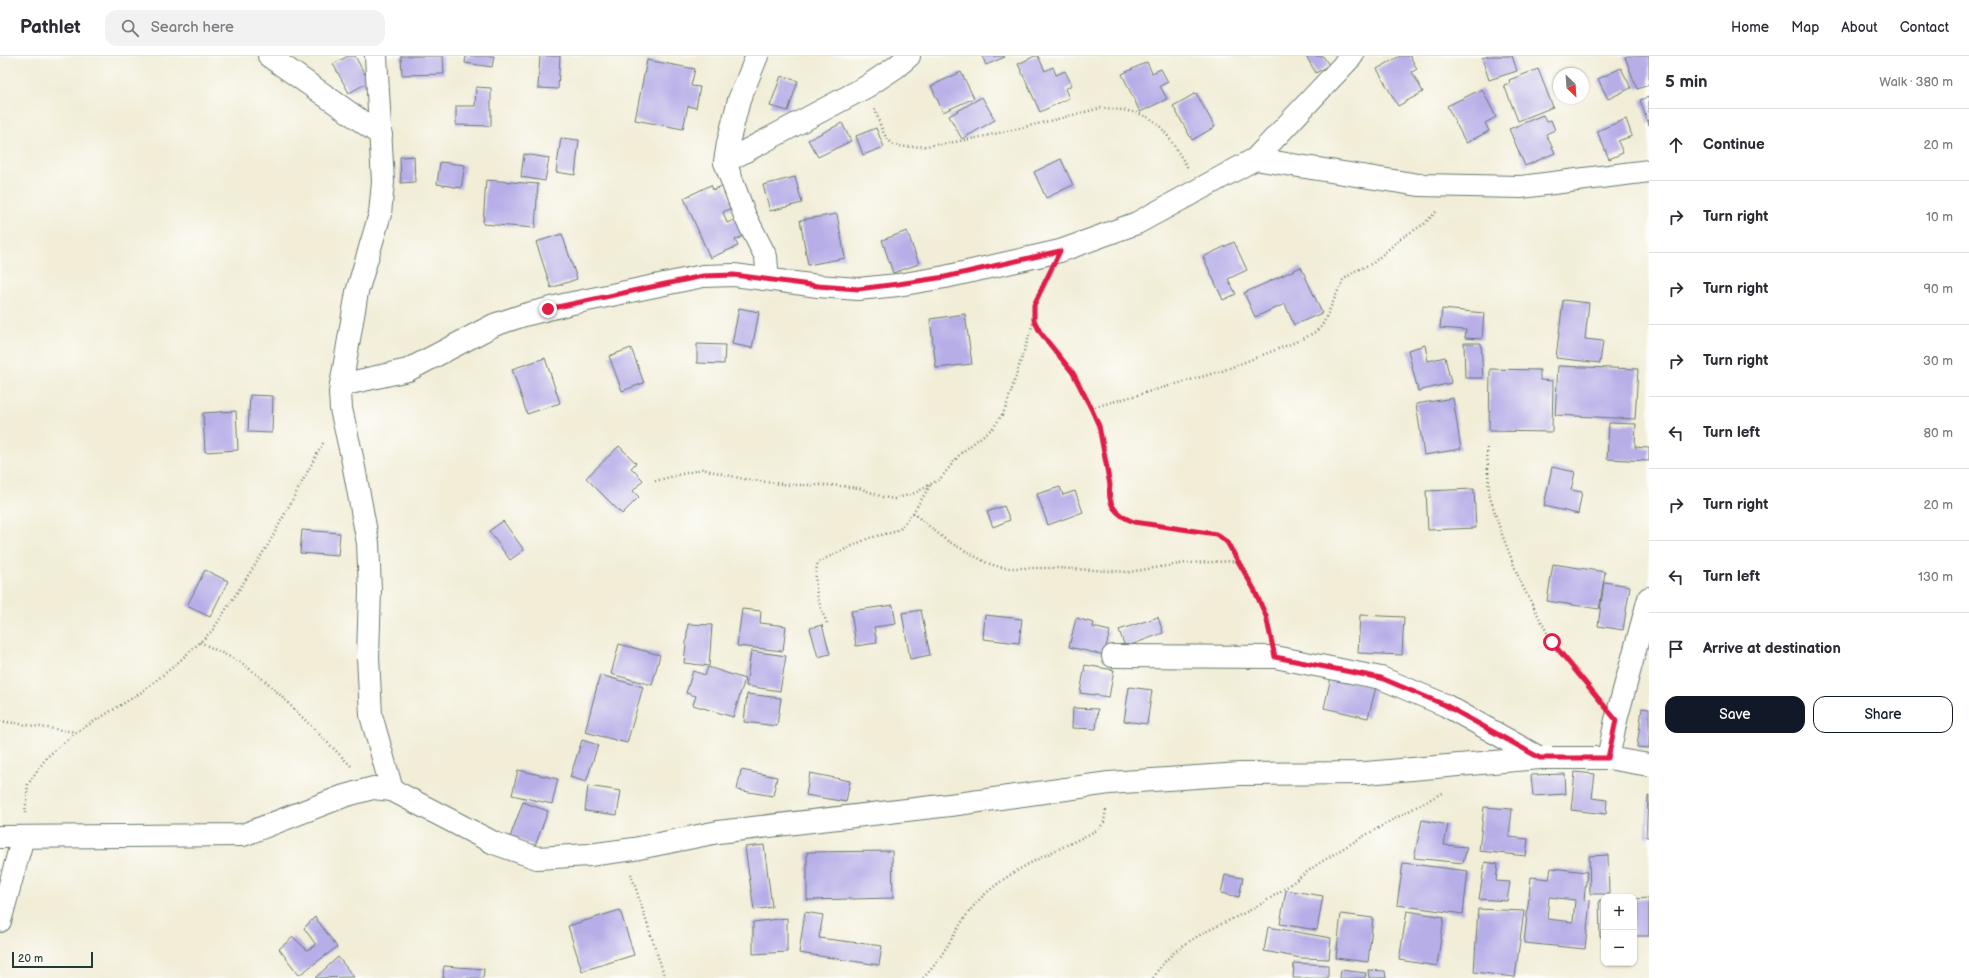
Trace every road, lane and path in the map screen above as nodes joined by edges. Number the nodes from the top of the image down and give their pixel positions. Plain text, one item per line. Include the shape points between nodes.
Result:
1 (269, 56) edge
2 (376, 56) edge
3 (757, 56) edge
4 (909, 56) edge
5 (1352, 56) edge
6 (866, 87) junction
7 (380, 135) junction
8 (1255, 159) junction
9 (725, 162) junction
10 (1649, 171) edge
11 (1207, 186) junction
12 (1462, 186) junction
13 (1060, 251) junction
14 (768, 279) junction
15 (1034, 320) junction
16 (341, 385) junction
17 (1091, 408) junction
18 (341, 409) junction
19 (1487, 448) dead end
20 (655, 481) dead end
21 (932, 484) junction
22 (913, 513) junction
23 (1239, 561) junction
24 (1649, 598) edge
25 (827, 623) dead end
26 (200, 642) junction
27 (1113, 656) dead end
28 (1275, 657) junction
29 (1616, 720) junction
30 (0, 721) edge
31 (75, 733) junction
32 (1540, 758) junction
33 (1608, 758) junction
34 (1649, 765) edge
35 (1109, 783) junction
36 (382, 789) junction
37 (1443, 792) dead end
38 (0, 837) edge
39 (23, 837) junction
40 (624, 850) junction
41 (0, 921) edge
42 (665, 978) edge
43 (923, 978) edge
44 (1153, 978) edge

1 - 7 street
2 - 7 street
3 - 9 street via 739,100
4 - 6 street
5 - 8 street
6 - 9 street
6 - 11 path via 886,138 899,147 938,146 1101,108 1127,110 1155,120 1192,174
7 - 16 street via 383,182 380,214 357,292
8 - 11 street
8 - 12 street via 1419,185
9 - 14 street via 745,216 766,257
10 - 12 street via 1521,187
11 - 13 street via 1137,223
12 - 17 path via 1444,199 1424,224 1400,239 1373,263 1343,280 1322,326 1316,332 1222,371
13 - 14 street via 945,277 858,289
13 - 15 path via 1034,305
14 - 16 street via 734,275 703,276 568,304 494,324 408,370
15 - 17 path via 1040,332 1073,373
15 - 21 path via 1005,410 994,427 961,453 951,468
16 - 18 street
17 - 23 path via 1099,426 1110,485 1110,504 1117,512 1123,518 1134,522 1216,534 1227,542
18 - 26 path via 268,545 212,631
18 - 36 street via 368,543 371,716
19 - 29 path via 1490,494 1500,530 1520,581 1552,642
20 - 21 path via 702,469 790,485 859,488 894,499 915,493
21 - 22 path
22 - 23 path via 946,540 987,563 1003,568 1129,572 1186,563
22 - 25 path via 894,532 869,538 818,562 814,576 819,606
23 - 28 path via 1266,616
24 - 29 street
26 - 31 path via 139,694
26 - 36 path via 242,663 269,684
27 - 28 street
28 - 32 street via 1381,678 1445,705
29 - 33 street
30 - 31 path
31 - 39 path via 47,757 28,784
32 - 33 street
32 - 35 street via 1366,773 1240,774
33 - 34 street
35 - 40 street via 958,804 718,832
35 - 43 path via 1104,822 1099,829 1022,867 982,897
36 - 39 street via 344,796 243,836
36 - 40 street via 494,843 537,858 589,856
37 - 44 path via 1326,859 1264,903 1200,935 1172,953
38 - 39 street
39 - 41 street
40 - 42 path

